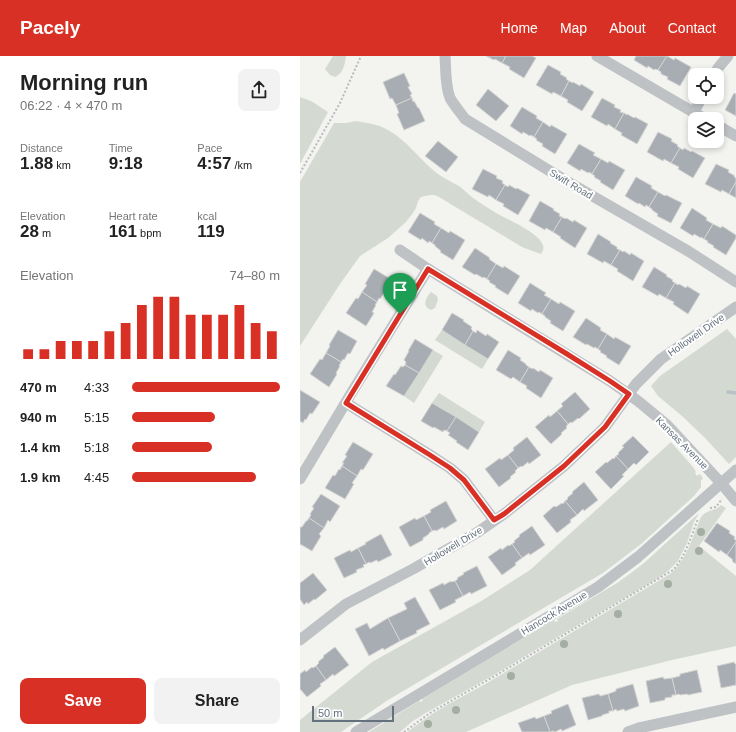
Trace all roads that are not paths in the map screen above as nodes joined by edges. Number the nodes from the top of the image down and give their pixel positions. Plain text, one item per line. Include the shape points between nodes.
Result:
1 (445, 56) edge
2 (597, 56) edge
3 (728, 56) edge
4 (718, 68) edge
5 (698, 104) edge
6 (694, 112) joint
7 (724, 129) edge
8 (736, 136) edge
9 (400, 250) dead end
10 (428, 269) junction
11 (736, 282) edge
12 (736, 307) edge
13 (629, 394) junction
14 (346, 403) junction
15 (736, 470) edge
16 (300, 479) edge
17 (725, 487) junction
18 (736, 500) edge
19 (494, 520) junction
20 (300, 640) edge
21 (736, 707) edge
22 (356, 732) edge
23 (628, 732) edge

1 - 11 street, Swift Road via 450,98 465,119
2 - 6 street
3 - 4 street
5 - 6 street
7 - 8 street
9 - 10 street, Kansas Avenue
10 - 13 street, Kansas Avenue
10 - 14 street
12 - 13 street, Hollowell Drive via 661,360
13 - 17 street, Kansas Avenue via 667,425
13 - 19 street, Hollowell Drive via 605,427 564,466
14 - 16 street
14 - 19 street via 450,468 464,480
15 - 17 street, Hancock Avenue
17 - 18 street, Kansas Avenue
17 - 22 street, Hancock Avenue via 598,587
19 - 20 street, Hollowell Drive via 413,569 346,604
21 - 23 street

